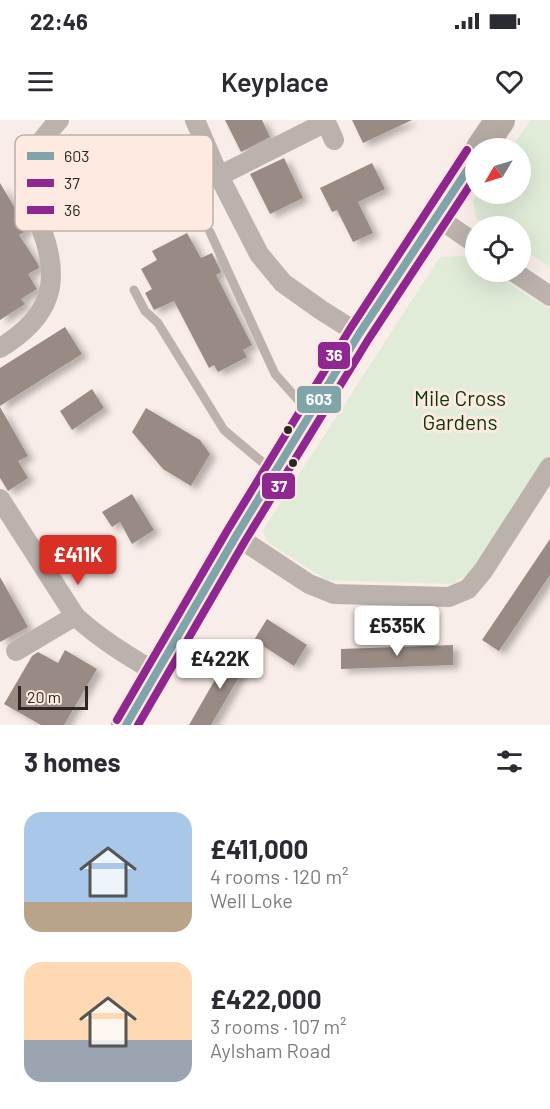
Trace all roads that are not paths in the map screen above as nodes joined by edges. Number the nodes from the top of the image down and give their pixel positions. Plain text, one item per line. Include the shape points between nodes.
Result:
1 (59, 120) edge
2 (195, 120) edge
3 (500, 120) edge
4 (325, 121) edge
5 (46, 135) edge
6 (201, 135) edge
7 (488, 138) edge
8 (334, 140) dead end
9 (213, 162) edge
10 (465, 173) edge
11 (219, 176) junction
12 (437, 217) junction
13 (41, 231) edge
14 (210, 232) dead end
15 (465, 236) edge
16 (529, 282) edge
17 (134, 290) dead end
18 (550, 296) edge
19 (359, 334) junction
20 (0, 348) edge
21 (310, 414) junction
22 (550, 467) edge
23 (274, 472) junction
24 (0, 499) edge
25 (236, 536) junction
26 (75, 616) junction
27 (16, 651) dead end
28 (157, 673) junction
29 (126, 725) edge

1 - 5 street
2 - 6 street
3 - 7 main road
4 - 8 street
4 - 11 street
9 - 11 street
10 - 12 main road
11 - 19 street via 259,254 283,283
12 - 15 street
12 - 19 main road
13 - 20 street via 51,259 51,288 36,318
14 - 21 lane via 275,374
16 - 18 street
17 - 23 lane via 224,430
19 - 21 main road
21 - 23 main road
22 - 25 street via 483,571 468,589 449,597 334,594 309,584
23 - 25 main road
24 - 26 street
25 - 28 main road
26 - 27 street
26 - 28 street via 119,651
28 - 29 main road

